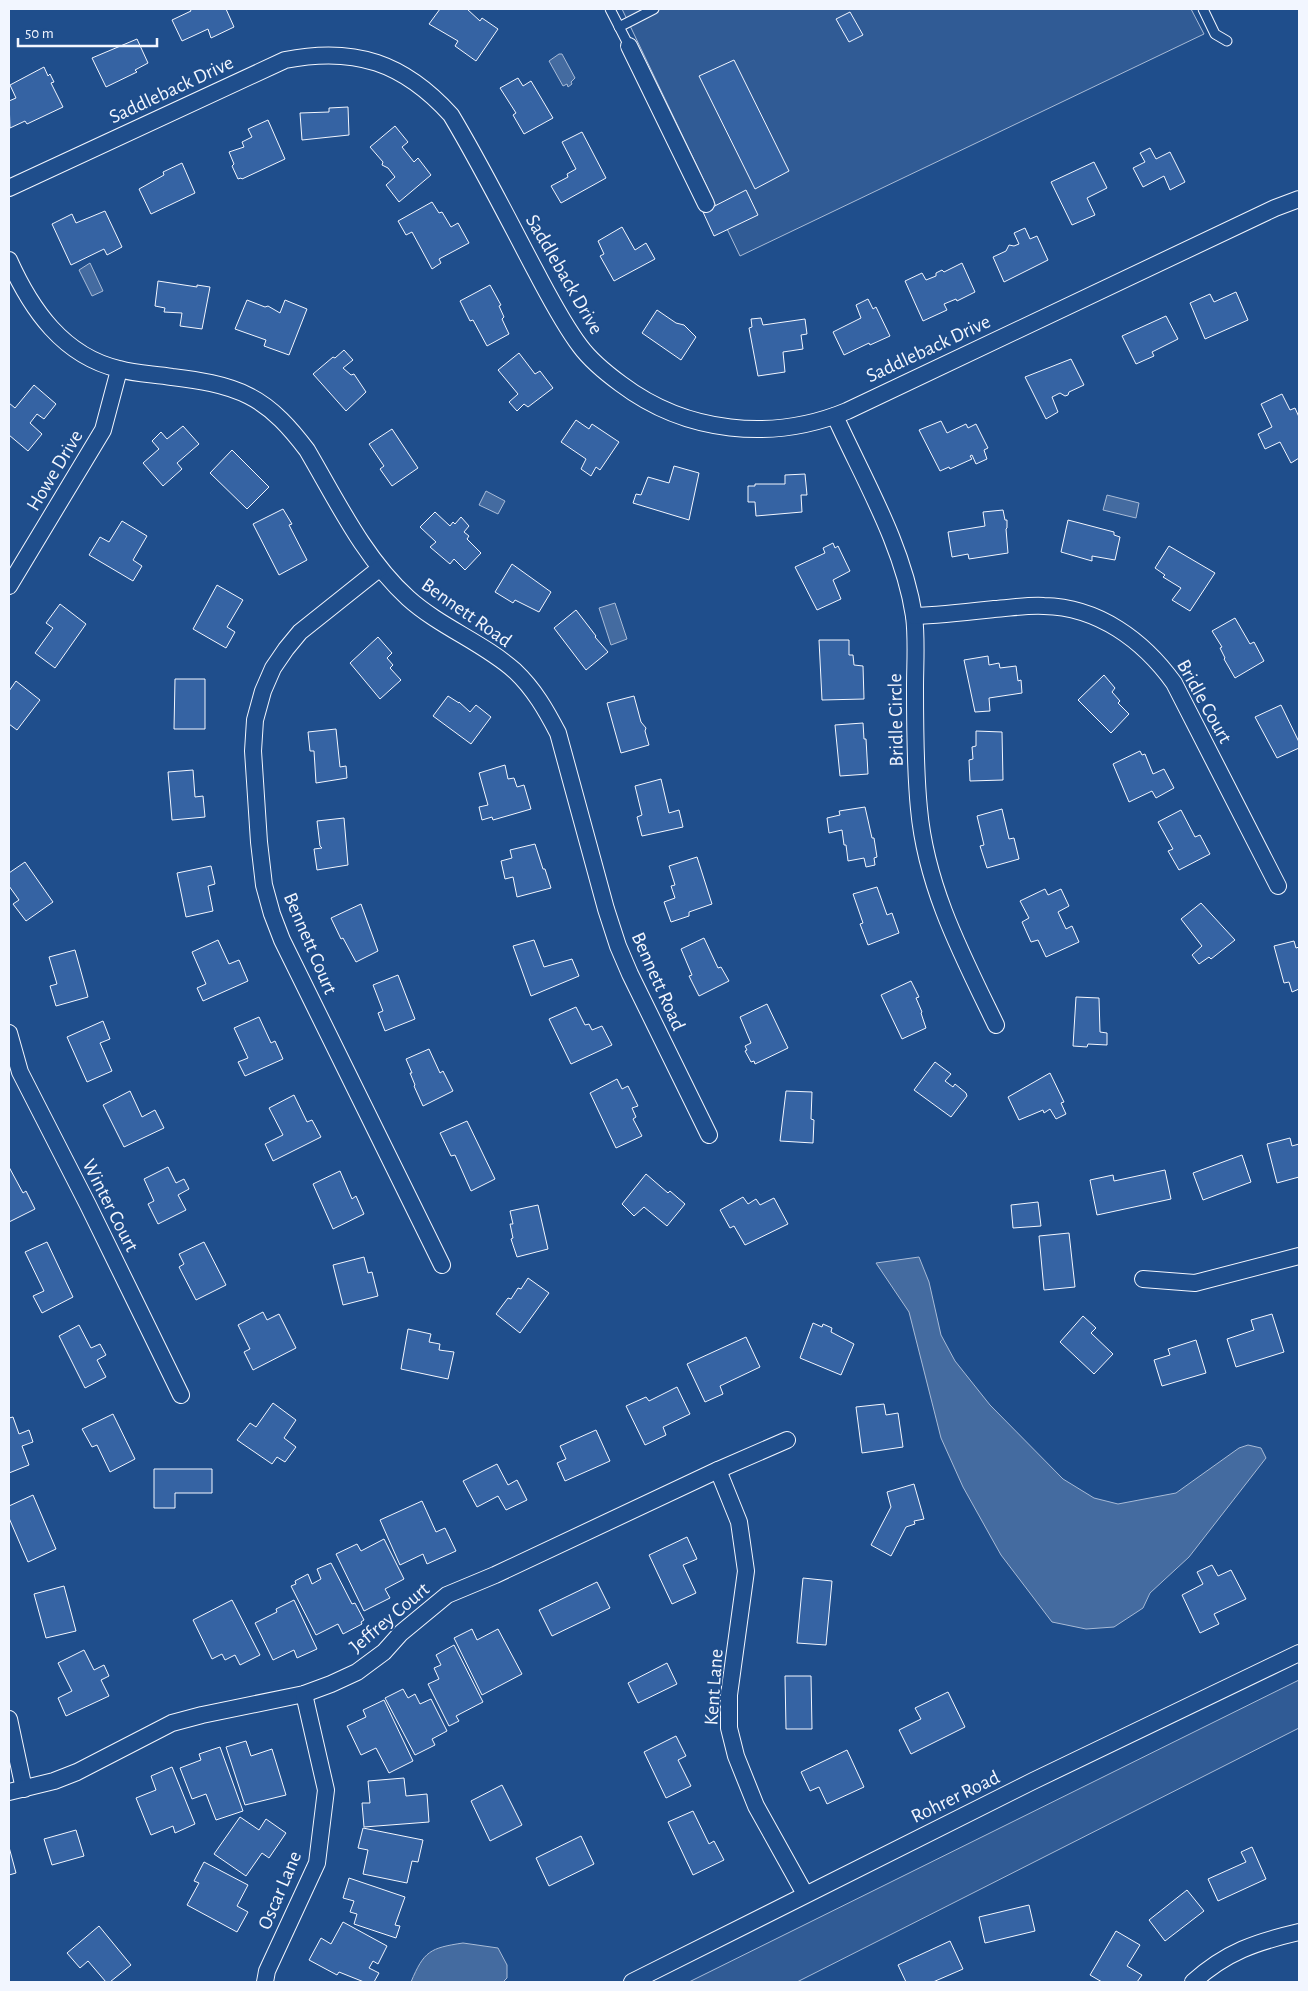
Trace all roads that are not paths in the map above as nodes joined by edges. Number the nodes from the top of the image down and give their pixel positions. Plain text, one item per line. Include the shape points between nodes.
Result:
1 (610, 9) edge
2 (654, 9) edge
3 (1203, 9) edge
4 (619, 27) junction
5 (1227, 41) dead end
6 (629, 46) joint
7 (9, 188) edge
8 (1299, 200) edge
9 (706, 204) dead end
10 (9, 260) edge
11 (119, 370) junction
12 (835, 416) junction
13 (380, 569) junction
14 (9, 586) edge
15 (914, 616) junction
16 (1278, 886) dead end
17 (996, 1025) dead end
18 (9, 1033) edge
19 (709, 1135) dead end
20 (1299, 1256) edge
21 (442, 1265) dead end
22 (1143, 1279) dead end
23 (181, 1394) dead end
24 (787, 1440) dead end
25 (718, 1470) junction
26 (1299, 1653) edge
27 (304, 1694) junction
28 (9, 1719) edge
29 (16, 1790) edge
30 (805, 1894) junction
31 (1299, 1932) edge
32 (265, 1982) edge
33 (632, 1982) edge
34 (1193, 1982) edge

1 - 4 lane
2 - 4 lane
3 - 5 lane via 1215,34
4 - 6 lane
6 - 9 street
7 - 12 street, Saddleback Drive via 286,60 331,55 373,61 414,81 451,115 555,305 580,346 606,374 660,409 718,427 770,429
8 - 12 street, Saddleback Drive via 1266,212
10 - 11 street, Bennett Road via 34,309 46,325 85,356
11 - 13 street, Bennett Road via 225,387 249,396 272,411 307,450
11 - 14 street, Howe Drive via 102,430
12 - 15 street, Bridle Circle via 898,555
13 - 19 street, Bennett Road via 425,613 514,670 547,711 560,742 618,946
13 - 21 street, Bennett Court via 300,632 273,668 255,720 253,751 259,842 264,885 282,940
15 - 16 street, Bridle Court via 1044,606 1093,616 1115,626 1137,642 1160,663 1174,683
15 - 17 street, Bridle Circle via 919,808 924,843 943,911
18 - 23 street, Winter Court via 20,1072
20 - 22 street via 1195,1283
24 - 25 street, Jeffrey Court
25 - 27 street, Jeffrey Court via 447,1595 357,1672
25 - 30 street, Kent Lane via 739,1522 746,1571 729,1695 729,1728 736,1756 756,1806
26 - 30 street, Rohrer Road
27 - 29 street, Jeffrey Court via 172,1723 77,1772
27 - 32 street, Oscar Lane via 326,1790 317,1863 266,1971
28 - 29 street
30 - 33 street, Rohrer Road
31 - 34 street via 1240,1950 1210,1967

